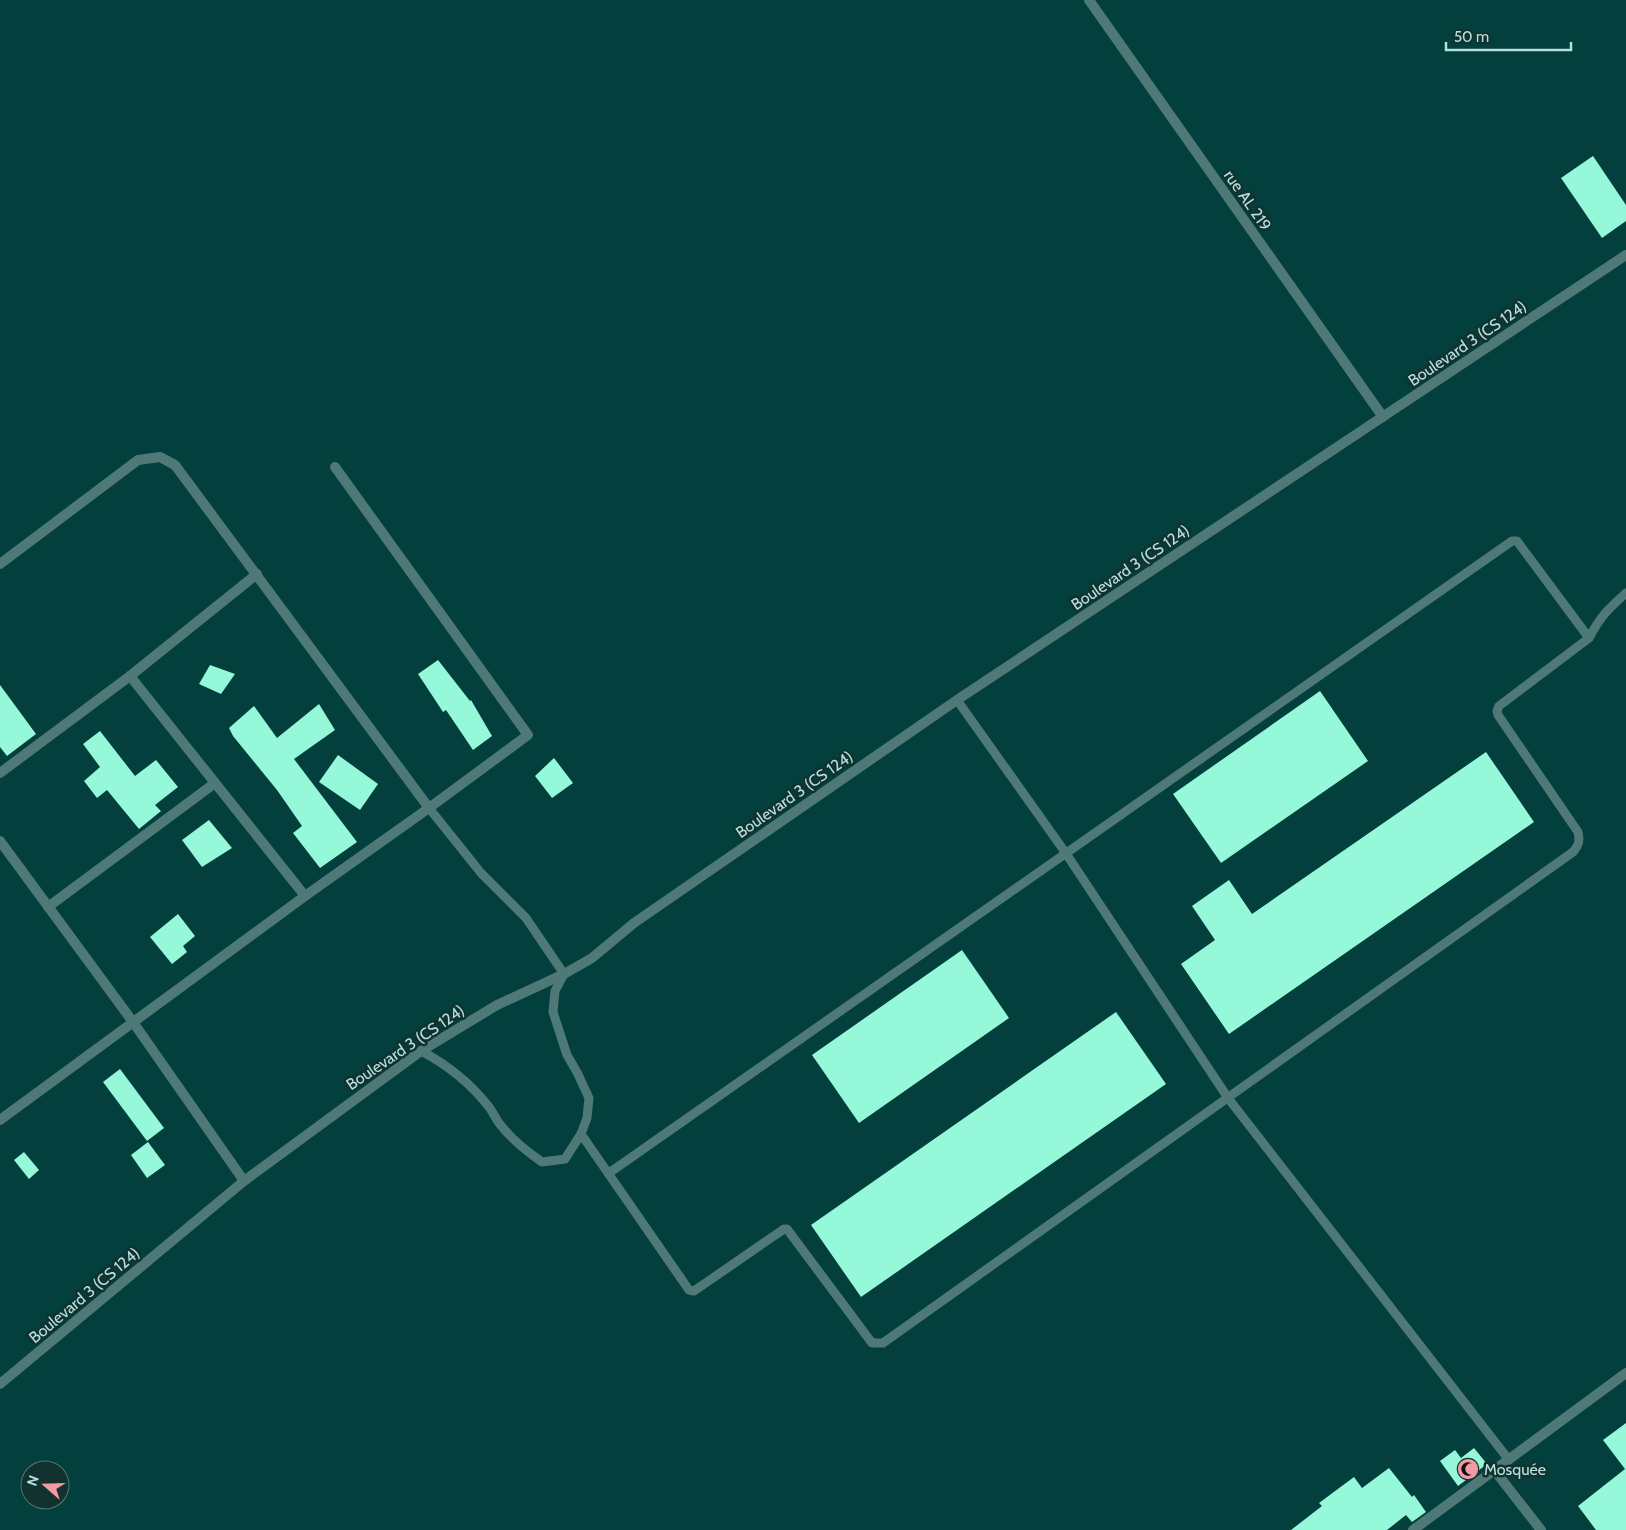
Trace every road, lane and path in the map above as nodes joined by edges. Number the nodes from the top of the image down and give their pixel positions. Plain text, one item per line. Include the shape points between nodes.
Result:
1 (1089, 0) edge
2 (1626, 255) edge
3 (1383, 417) junction
4 (336, 467) dead end
5 (0, 564) edge
6 (257, 574) junction
7 (1626, 593) edge
8 (1590, 638) junction
9 (130, 676) junction
10 (957, 700) junction
11 (0, 773) edge
12 (215, 783) junction
13 (429, 808) junction
14 (0, 841) edge
15 (1065, 852) junction
16 (305, 896) junction
17 (48, 907) junction
18 (564, 974) junction
19 (133, 1022) junction
20 (421, 1051) junction
21 (1228, 1098) junction
22 (0, 1120) edge
23 (581, 1134) junction
24 (609, 1173) junction
25 (244, 1181) junction
26 (1626, 1374) edge
27 (0, 1384) edge
28 (1510, 1460) junction
29 (1495, 1471) junction
30 (1413, 1530) edge
31 (1541, 1530) edge

1 - 3 street, rue AL 219
2 - 3 street, Boulevard 3 (CS 124)
3 - 10 street, Boulevard 3 (CS 124)
4 - 13 street via 528,735
5 - 6 street via 138,460 160,457 175,465 186,477
6 - 9 street
6 - 13 street
7 - 8 lane via 1607,609
8 - 15 lane via 1517,541 1512,541
8 - 21 lane via 1497,710 1578,832 1578,846
9 - 11 street
9 - 12 street
10 - 15 lane
10 - 18 street, Boulevard 3 (CS 124) via 634,922 592,958
12 - 16 street
12 - 17 street
13 - 16 street
13 - 18 lane via 482,873 526,918
14 - 17 street
15 - 21 lane
15 - 24 lane
16 - 19 street
17 - 19 street
18 - 20 street, Boulevard 3 (CS 124) via 497,1005
18 - 23 lane via 555,991 552,1012 567,1055 589,1098
19 - 22 street
19 - 25 street
20 - 23 lane via 438,1060 463,1081 521,1146 542,1162 565,1159
20 - 25 street, Boulevard 3 (CS 124)
21 - 24 lane via 878,1344 872,1343 784,1228 694,1292 689,1290
21 - 28 lane
23 - 24 lane
25 - 27 street, Boulevard 3 (CS 124)
26 - 28 street
28 - 29 street
29 - 30 street
29 - 31 street

